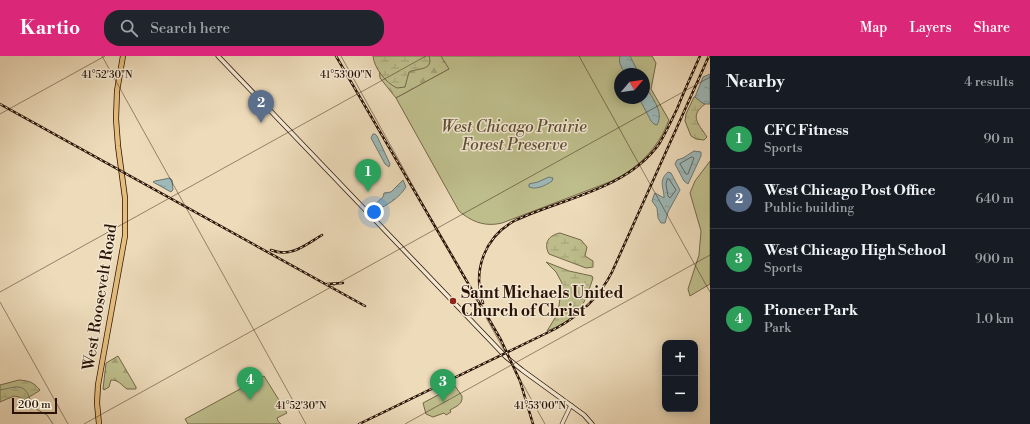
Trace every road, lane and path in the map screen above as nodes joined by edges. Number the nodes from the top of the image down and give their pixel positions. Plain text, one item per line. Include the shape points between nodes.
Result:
1 (121, 56) edge
2 (218, 56) edge
3 (572, 405) junction
4 (98, 424) edge
5 (562, 424) edge
6 (592, 424) edge

1 - 4 main road, West Roosevelt Road via 113,119 122,192 123,228 96,385 95,409
2 - 3 main road via 506,357
3 - 5 street
3 - 6 main road

